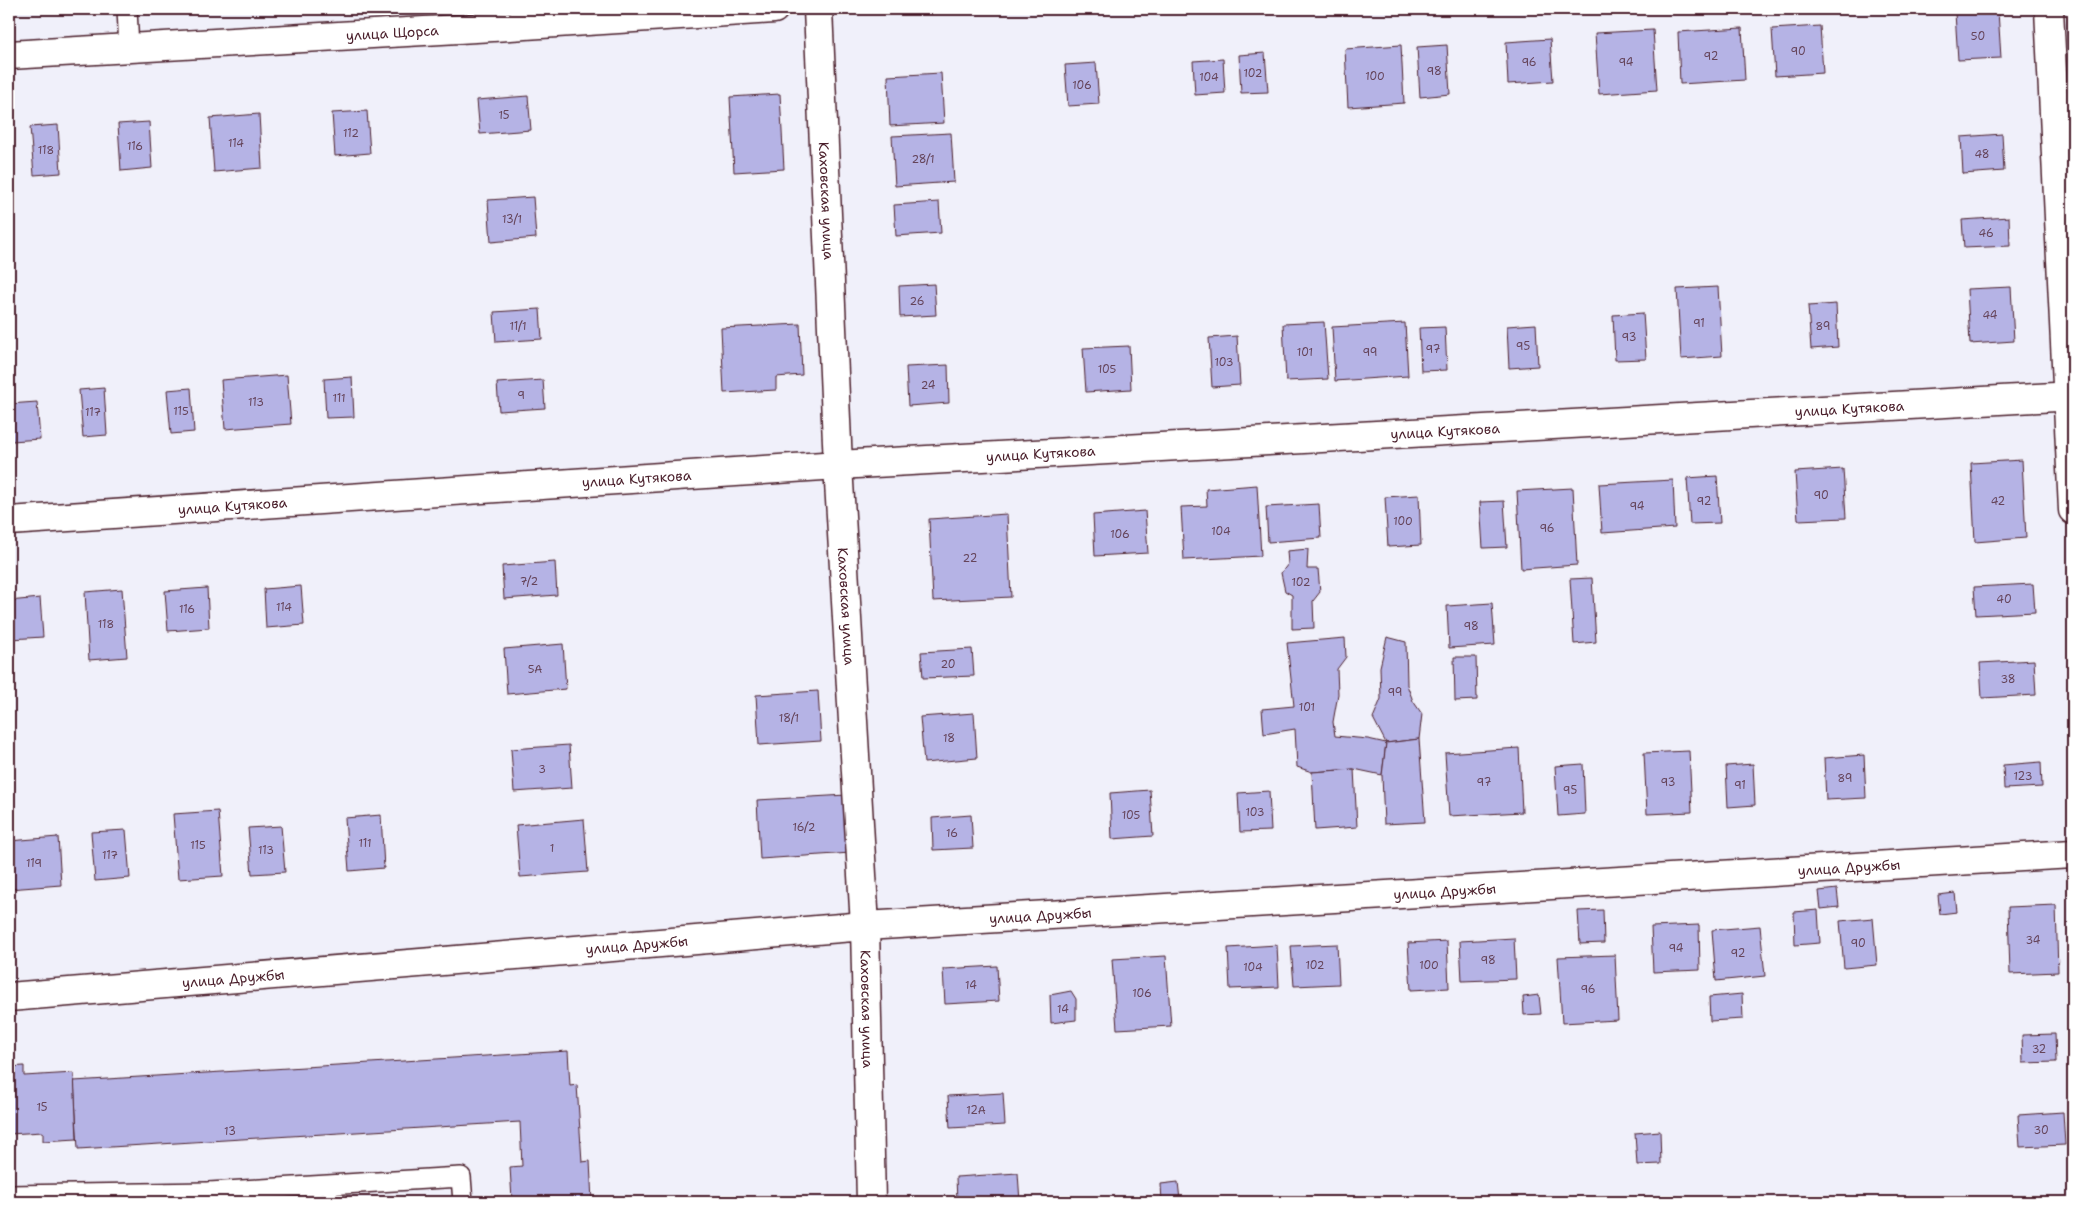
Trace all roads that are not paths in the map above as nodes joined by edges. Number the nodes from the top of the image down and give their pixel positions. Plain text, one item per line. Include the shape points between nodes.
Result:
1 (127, 9) edge
2 (774, 9) edge
3 (818, 9) edge
4 (2049, 9) edge
5 (509, 18) edge
6 (129, 48) junction
7 (9, 55) edge
8 (2071, 396) edge
9 (838, 465) junction
10 (2073, 510) edge
11 (9, 521) edge
12 (2073, 854) edge
13 (865, 926) junction
14 (9, 997) edge
15 (9, 1195) edge
16 (209, 1197) edge
17 (463, 1202) edge
18 (871, 1202) edge

1 - 6 lane
2 - 5 street, улица Щорса
3 - 9 street, Каховская улица
4 - 8 street
5 - 6 street, улица Щорса
6 - 7 street, улица Щорса
8 - 9 street, улица Кутякова
8 - 10 street
9 - 11 street, улица Кутякова
9 - 13 street, Каховская улица
12 - 13 street, улица Дружбы
13 - 14 street, улица Дружбы
13 - 18 street, Каховская улица
15 - 16 lane
16 - 17 lane via 461,1177

